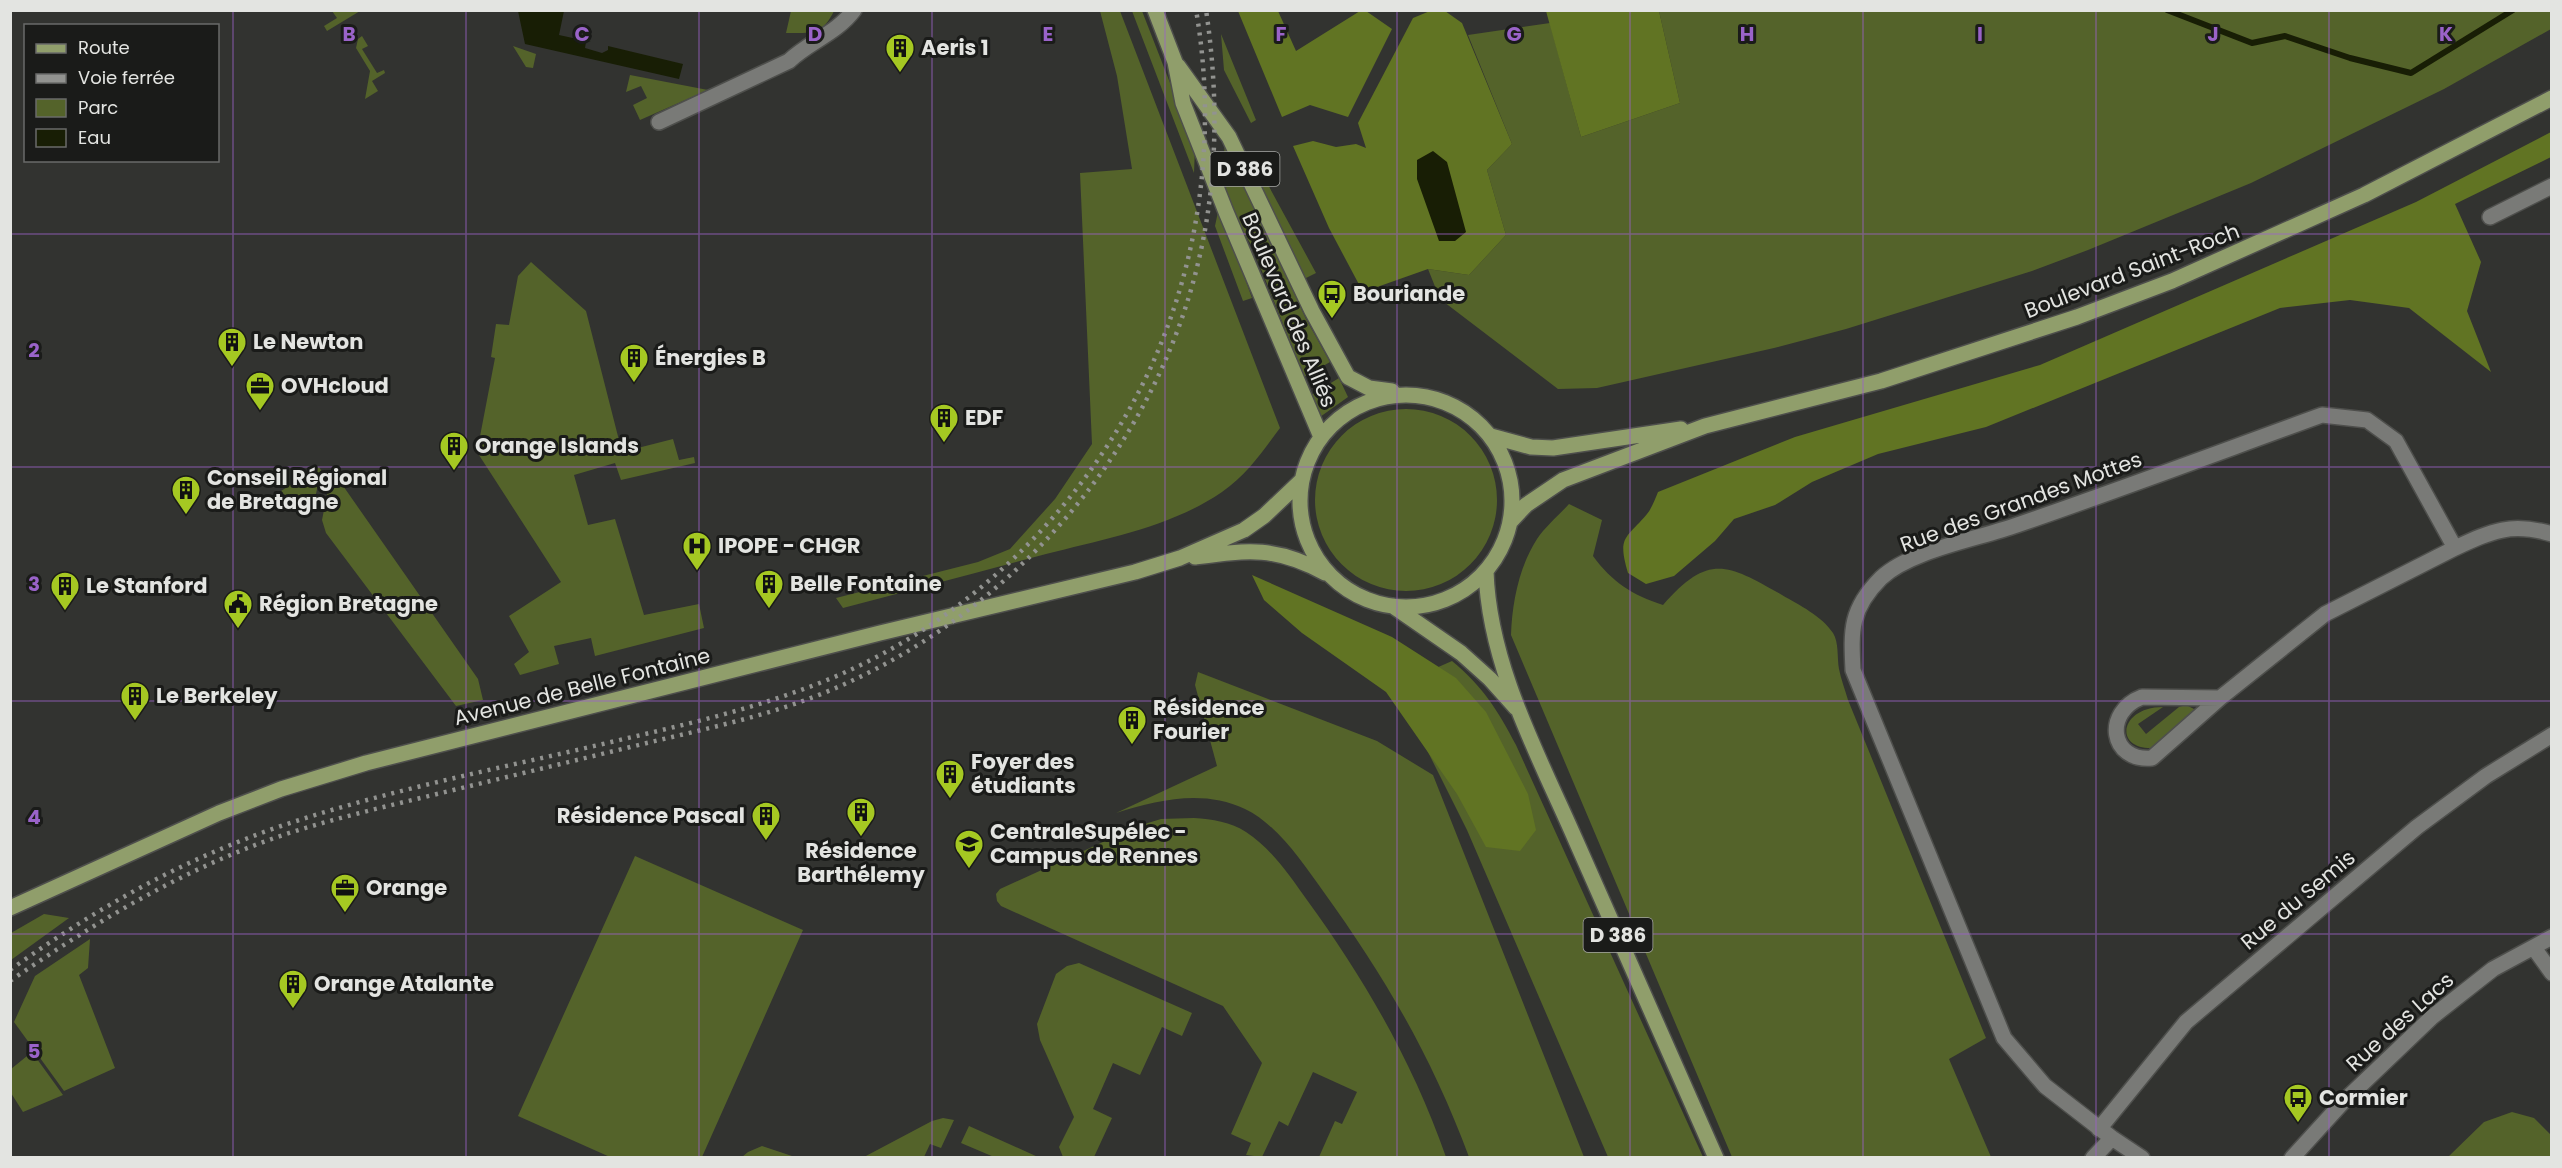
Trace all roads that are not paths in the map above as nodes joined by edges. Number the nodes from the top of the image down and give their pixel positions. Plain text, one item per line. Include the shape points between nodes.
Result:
1 (854, 10) edge
2 (1155, 10) edge
3 (1175, 62) junction
4 (2552, 98) edge
5 (659, 122) dead end
6 (2552, 186) edge
7 (2490, 217) dead end
8 (1415, 395) junction
9 (1705, 426) junction
10 (1491, 436) junction
11 (1321, 437) junction
12 (1302, 480) junction
13 (1510, 522) junction
14 (2552, 534) edge
15 (2455, 548) junction
16 (1180, 558) junction
17 (1486, 571) junction
18 (1330, 576) junction
19 (1393, 606) junction
20 (2220, 698) junction
21 (1520, 713) junction
22 (2552, 735) edge
23 (10, 908) edge
24 (2552, 937) edge
25 (2534, 948) junction
26 (2552, 973) edge
27 (2105, 1133) junction
28 (1716, 1158) edge
29 (2093, 1158) edge
30 (2142, 1158) edge
31 (2292, 1158) edge

1 - 5 street via 846,21 789,61
2 - 3 main road, Boulevard des Alliés / D 386
3 - 8 main road, Boulevard des Alliés / D 386 via 1229,137 1348,377 1369,388
3 - 11 main road, Boulevard des Alliés / D 386 via 1183,103 1221,201
4 - 9 main road, Boulevard Saint-Roch via 2364,195 2172,281 2077,317 1881,381
6 - 7 street
8 - 10 main road via 1457,408
8 - 11 main road via 1394,395 1353,409
9 - 10 main road, Boulevard Saint-Roch via 1553,448 1532,447
9 - 13 main road, Boulevard Saint-Roch via 1563,480 1526,505
10 - 13 main road via 1508,468 1513,504
11 - 12 main road
12 - 16 main road, Avenue de Belle Fontaine via 1244,530
12 - 18 main road via 1300,506 1304,531
13 - 17 main road via 1501,548
14 - 15 street via 2510,527
15 - 20 street via 2325,614
15 - 27 street, Rue des Grandes Mottes via 2396,441 2367,420 2322,415 2015,526 1918,556 1882,578 1859,607 1851,629 1853,670 2004,1038 2044,1086
16 - 18 main road, Avenue de Belle Fontaine via 1254,550 1291,558
16 - 23 main road, Avenue de Belle Fontaine via 366,763 281,789 209,817
17 - 19 main road via 1453,596 1414,607
17 - 21 main road via 1494,635
18 - 19 main road via 1359,596
19 - 21 main road via 1461,653
20 - 20 street via 2136,699 2117,717 2116,736 2126,752 2138,759 2152,758
21 - 28 main road, D 386
22 - 27 street, Rue du Semis via 2486,776 2417,827 2186,1022
24 - 25 street, Rue des Lacs
25 - 26 street
25 - 31 street, Rue des Lacs via 2493,969 2432,1017 2343,1102
27 - 29 street
27 - 30 street, Rue des Grandes Mottes

